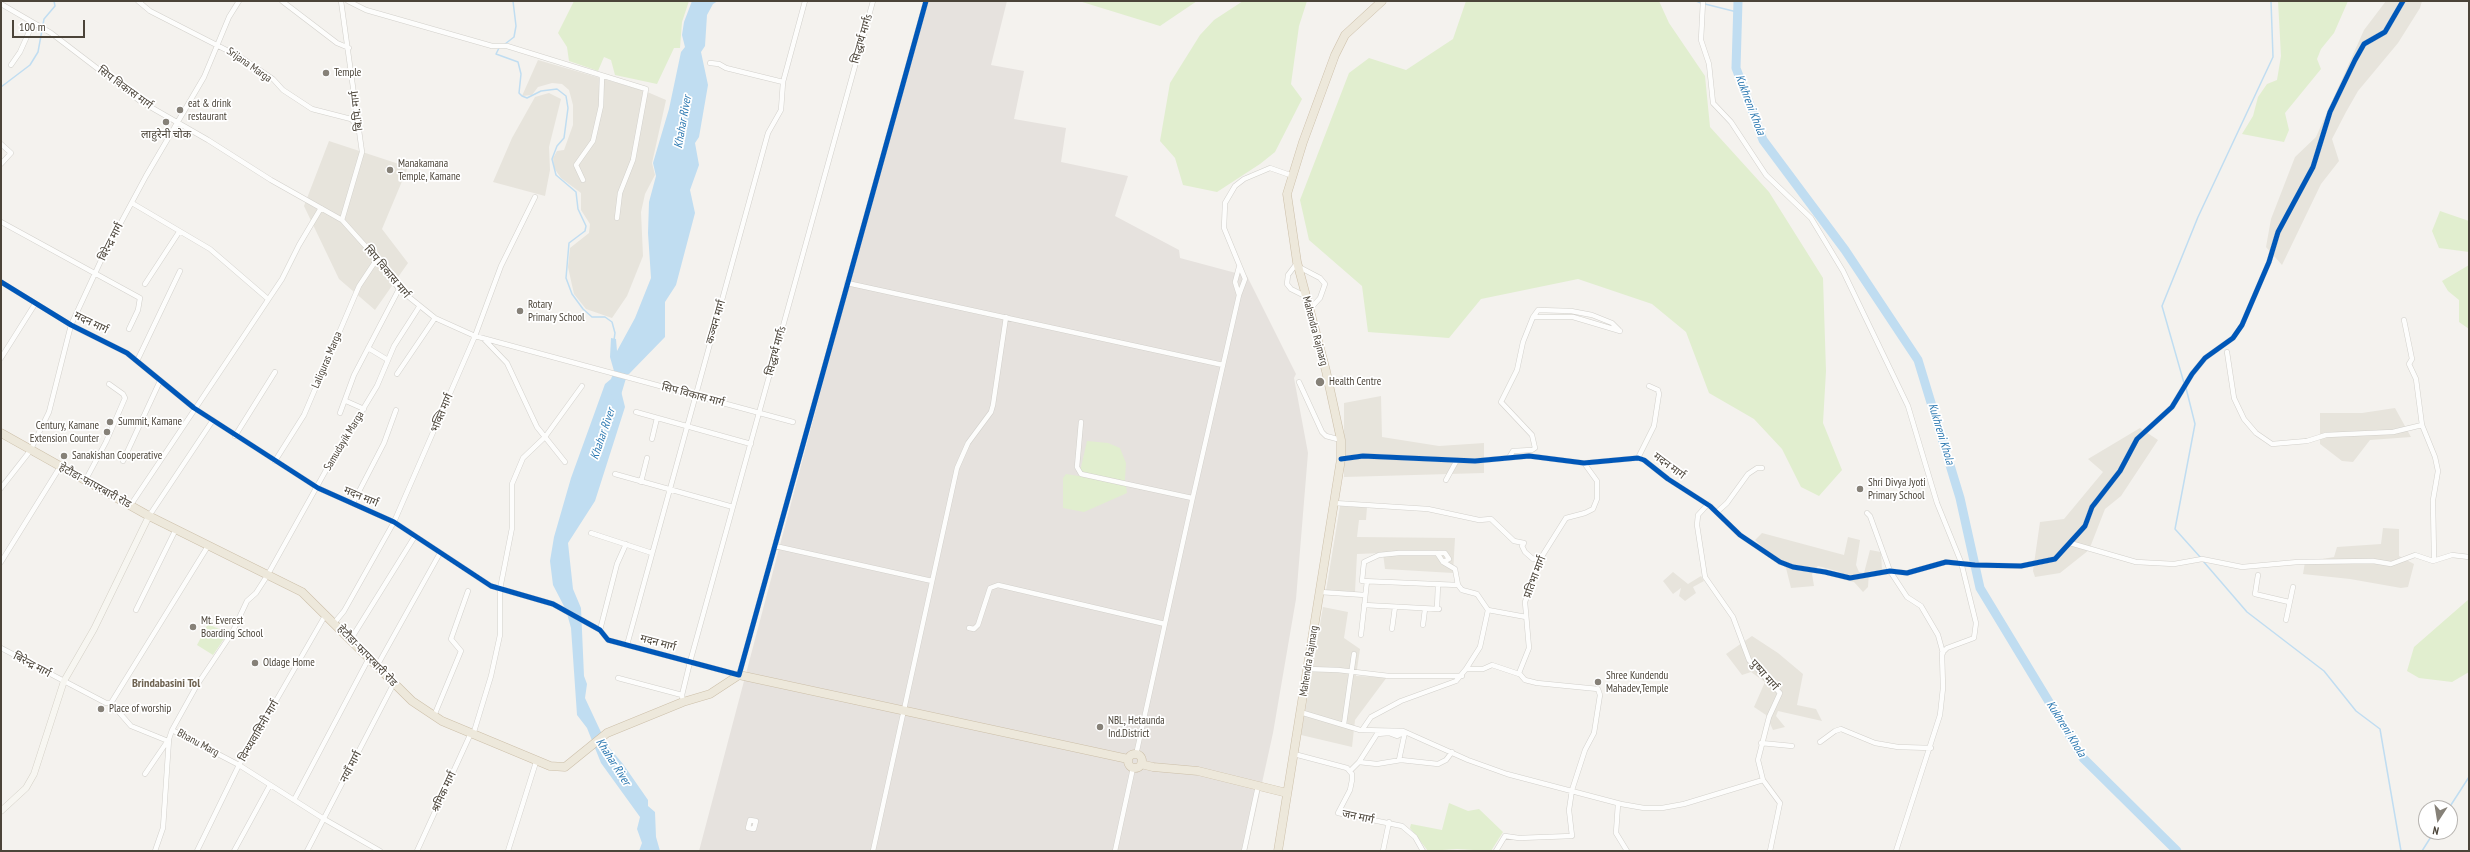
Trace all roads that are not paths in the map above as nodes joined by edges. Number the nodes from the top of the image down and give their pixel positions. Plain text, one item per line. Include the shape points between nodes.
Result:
1 (138, 1) edge
2 (239, 1) edge
3 (282, 1) edge
4 (341, 1) edge
5 (348, 1) edge
6 (805, 1) edge
7 (873, 1) edge
8 (926, 1) edge
9 (1382, 1) edge
10 (1703, 1) edge
11 (2403, 1) edge
12 (1, 4) edge
13 (35, 24) junction
14 (218, 44) junction
15 (349, 48) junction
16 (710, 63) dead end
17 (11, 65) dead end
18 (602, 76) junction
19 (783, 82) junction
20 (177, 123) junction
21 (359, 127) junction
22 (1, 144) edge
23 (1, 164) edge
24 (1293, 176) junction
25 (583, 180) dead end
26 (535, 197) dead end
27 (132, 203) junction
28 (321, 208) junction
29 (617, 218) dead end
30 (342, 220) junction
31 (1, 222) edge
32 (179, 232) junction
33 (377, 259) junction
34 (1298, 265) junction
35 (1239, 267) junction
36 (180, 271) dead end
37 (96, 274) junction
38 (1, 282) edge
39 (847, 283) junction
40 (145, 284) dead end
41 (399, 289) junction
42 (1239, 295) junction
43 (1306, 297) junction
44 (268, 299) junction
45 (36, 304) junction
46 (419, 307) junction
47 (1310, 309) junction
48 (1006, 317) junction
49 (1533, 317) junction
50 (435, 318) junction
51 (2404, 320) dead end
52 (71, 325) junction
53 (129, 329) dead end
54 (475, 336) junction
55 (483, 338) junction
56 (368, 348) junction
57 (2227, 352) dead end
58 (1, 358) edge
59 (388, 360) junction
60 (136, 361) junction
61 (1223, 365) junction
62 (275, 372) dead end
63 (398, 374) dead end
64 (160, 381) junction
65 (1299, 382) dead end
66 (109, 384) dead end
67 (582, 386) dead end
68 (1648, 386) dead end
69 (695, 395) junction
70 (346, 401) junction
71 (194, 408) junction
72 (364, 409) junction
73 (396, 410) dead end
74 (636, 412) dead end
75 (760, 412) junction
76 (340, 413) dead end
77 (657, 418) junction
78 (213, 420) junction
79 (794, 422) dead end
80 (1081, 422) dead end
81 (2422, 425) junction
82 (687, 426) junction
83 (1, 433) edge
84 (234, 436) junction
85 (545, 437) junction
86 (652, 439) dead end
87 (1341, 440) junction
88 (751, 444) junction
89 (30, 451) junction
90 (1510, 456) junction
91 (647, 458) dead end
92 (1638, 458) junction
93 (1341, 459) junction
94 (1458, 460) junction
95 (123, 461) dead end
96 (275, 461) junction
97 (564, 462) dead end
98 (1584, 463) junction
99 (60, 467) junction
100 (1762, 468) dead end
101 (614, 474) dead end
102 (1446, 480) dead end
103 (84, 481) junction
104 (641, 482) junction
105 (1, 488) edge
106 (318, 488) junction
107 (669, 490) junction
108 (1192, 498) junction
109 (354, 503) junction
110 (1334, 503) junction
111 (1708, 504) junction
112 (130, 506) junction
113 (733, 507) junction
114 (1717, 512) junction
115 (1867, 513) dead end
116 (149, 516) junction
117 (394, 522) junction
118 (176, 529) junction
119 (591, 533) dead end
120 (414, 536) junction
121 (2070, 543) junction
122 (626, 544) junction
123 (208, 546) junction
124 (775, 546) junction
125 (652, 553) junction
126 (1437, 553) junction
127 (440, 554) junction
128 (1542, 557) junction
129 (2469, 557) edge
130 (2434, 560) junction
131 (1, 562) edge
132 (1443, 562) junction
133 (1959, 562) junction
134 (1890, 571) junction
135 (2258, 575) dead end
136 (267, 576) junction
137 (932, 581) junction
138 (1367, 581) junction
139 (1438, 584) junction
140 (1458, 584) junction
141 (2293, 587) dead end
142 (500, 589) junction
143 (468, 591) dead end
144 (1320, 592) junction
145 (1365, 595) junction
146 (2289, 602) junction
147 (1364, 605) junction
148 (1395, 607) junction
149 (1425, 609) junction
150 (136, 610) dead end
151 (1488, 610) junction
152 (326, 614) junction
153 (1526, 617) junction
154 (2286, 620) dead end
155 (335, 622) junction
156 (1165, 624) junction
157 (1423, 625) dead end
158 (969, 628) dead end
159 (1392, 629) dead end
160 (600, 630) junction
161 (1361, 635) dead end
162 (351, 639) junction
163 (627, 645) junction
164 (1, 648) edge
165 (1943, 653) junction
166 (1354, 654) dead end
167 (369, 658) junction
168 (690, 662) junction
169 (377, 666) junction
170 (1307, 669) junction
171 (1466, 669) junction
172 (1352, 672) junction
173 (1520, 674) junction
174 (739, 675) junction
175 (1462, 676) junction
176 (618, 678) dead end
177 (64, 681) junction
178 (394, 683) junction
179 (683, 698) junction
180 (111, 703) junction
181 (904, 710) junction
182 (1300, 712) junction
183 (434, 716) junction
184 (1344, 724) junction
185 (172, 730) junction
186 (1362, 730) junction
187 (1405, 732) junction
188 (472, 734) junction
189 (168, 740) junction
190 (1820, 742) dead end
191 (1761, 743) junction
192 (1792, 746) dead end
193 (1931, 748) junction
194 (1452, 752) junction
195 (1294, 754) junction
196 (1136, 755) junction
197 (1128, 759) junction
198 (1399, 760) junction
199 (536, 762) junction
200 (1359, 762) junction
201 (1141, 764) junction
202 (240, 765) junction
203 (1133, 768) junction
204 (1350, 771) junction
205 (145, 774) dead end
206 (1763, 780) junction
207 (270, 784) junction
208 (1258, 786) junction
209 (1572, 790) junction
210 (1287, 793) junction
211 (294, 800) junction
212 (1618, 804) junction
213 (1, 811) edge
214 (324, 819) junction
215 (1389, 822) junction
216 (155, 851) edge
217 (197, 851) edge
218 (234, 851) edge
219 (306, 851) edge
220 (380, 851) edge
221 (417, 851) edge
222 (508, 851) edge
223 (873, 851) edge
224 (1115, 851) edge
225 (1244, 851) edge
226 (1278, 851) edge
227 (1383, 851) edge
228 (1423, 851) edge
229 (1496, 851) edge
230 (1627, 851) edge
231 (1770, 851) edge
232 (1896, 851) edge

1 - 14 street, Srijana Marga via 150,11
2 - 14 street, बिरेन्द्र मार्ग
3 - 15 street via 337,43
4 - 15 street, बि.पि. मार्ग
5 - 18 street via 373,12 492,46 507,46
6 - 19 street, कञ्चन मार्ग
7 - 75 street, सिद्धार्थ मार्गs
8 - 39 street
9 - 24 highway, Mahendra Rajmarg via 1345,35 1329,70
10 - 133 street via 1701,40 1708,64 1713,103 1736,128 1766,175 1812,218 1843,271 1908,406 1937,503
11 - 121 street, मदन मार्ग via 2385,32 2364,44 2355,60 2330,112 2313,167 2278,232 2270,262 2242,325 2233,338 2205,358 2172,407 2137,439 2120,471 2092,507 2085,526
12 - 13 street, सिप विकास मार्ग
13 - 17 street
13 - 20 street, सिप विकास मार्ग via 51,33 123,89
14 - 20 street, बिरेन्द्र मार्ग via 204,77
14 - 21 street, Srijana Marga via 312,109 351,119
15 - 21 street, बि.पि. मार्ग
16 - 19 street
18 - 25 street via 601,106 593,141 576,165
18 - 29 street via 646,89 633,160 620,193
19 - 69 street, कञ्चन मार्ग via 781,110 768,133
20 - 27 street, बिरेन्द्र मार्ग
20 - 28 street, सिप विकास मार्ग
21 - 30 street, बि.पि. मार्ग via 362,152 360,164
22 - 23 street via 11,153
24 - 34 highway, Mahendra Rajmarg via 1287,194
24 - 35 street via 1270,168 1244,179 1229,194 1225,203 1224,228
26 - 54 street, भक्ति मार्ग via 501,266
27 - 32 street
27 - 37 street, बिरेन्द्र मार्ग
28 - 30 street, सिप विकास मार्ग
28 - 44 street via 282,280
30 - 33 street, सिप विकास मार्ग
31 - 37 street
32 - 40 street
32 - 44 street via 210,249
33 - 41 street, सिप विकास मार्ग
33 - 96 street, Laliguras Marga via 359,286 304,415
34 - 43 highway, Mahendra Rajmarg
34 - 43 street via 1288,275 1287,284
34 - 47 street via 1320,278 1325,284 1320,298
35 - 42 street via 1235,282
35 - 42 street via 1244,279
36 - 60 street
37 - 52 street, बिरेन्द्र मार्ग
37 - 53 street via 140,298 138,310
38 - 45 street, मदन मार्ग
39 - 48 street
39 - 124 street
41 - 46 street, सिप विकास मार्ग
41 - 56 street
42 - 61 street
43 - 47 highway, Mahendra Rajmarg
44 - 71 street
45 - 52 street, मदन मार्ग
45 - 58 street
46 - 50 street, सिप विकास मार्ग
46 - 59 street, Samudayik Marga
47 - 87 highway, Mahendra Rajmarg
48 - 61 street
48 - 137 street via 993,405 991,412 968,443 957,468
49 - 49 street via 1573,318 1620,331 1612,323 1592,315 1571,311 1538,310
49 - 90 street via 1523,342 1517,370 1501,402 1532,435 1535,448 1513,451
50 - 54 street, सिप विकास मार्ग
50 - 63 street
51 - 81 street via 2412,359 2409,364 2416,379
52 - 60 street, मदन मार्ग via 101,338
52 - 89 street, बिरेन्द्र मार्ग via 49,412
54 - 55 street, सिप विकास मार्ग
54 - 117 street, भक्ति मार्ग
55 - 69 street, सिप विकास मार्ग
55 - 85 street via 507,363 516,378 528,410
56 - 59 street
56 - 70 street via 354,375
57 - 81 street via 2234,398 2244,419 2256,433 2272,444 2306,441 2326,435 2392,432
59 - 72 street, Samudayik Marga
60 - 64 street, मदन मार्ग
61 - 108 street
62 - 84 street
64 - 71 street, मदन मार्ग
64 - 95 street
65 - 87 street via 1322,432
66 - 103 street via 125,398 106,442
67 - 85 street, श्रमिक मार्ग
68 - 92 street via 1658,390 1659,394 1654,426
69 - 75 street, सिप विकास मार्ग
69 - 82 street, कञ्चन मार्ग
70 - 72 street
70 - 76 street
71 - 78 street, मदन मार्ग
71 - 112 street
72 - 106 street, Samudayik Marga
73 - 109 street via 381,449
74 - 77 street
75 - 79 street, सिप विकास मार्ग
75 - 88 street, सिद्धार्थ मार्गs
77 - 82 street
77 - 86 street
78 - 84 street, मदन मार्ग
78 - 116 street
80 - 108 street via 1077,467 1081,474
81 - 130 street via 2438,472 2433,500
82 - 88 street
82 - 107 street, कञ्चन मार्ग
83 - 89 highway, हेटौडा-फापरबारी रोड
84 - 96 street, मदन मार्ग
85 - 97 street
85 - 142 street, श्रमिक मार्ग via 523,458 512,484 512,528
87 - 93 highway, Mahendra Rajmarg
88 - 113 street, सिद्धार्थ मार्गs
89 - 99 highway, हेटौडा-फापरबारी रोड
89 - 105 street, बिरेन्द्र मार्ग
90 - 94 street, मदन मार्ग via 1475,461
90 - 98 street, मदन मार्ग
91 - 104 street
92 - 98 street, मदन मार्ग
92 - 111 street, मदन मार्ग
93 - 94 street, मदन मार्ग via 1363,456
93 - 110 highway, Mahendra Rajmarg
94 - 102 street
96 - 106 street, मदन मार्ग
98 - 128 street, प्रतिभा मार्ग via 1597,481 1597,499 1592,508 1585,513 1566,518
99 - 103 highway, हेटौडा-फापरबारी रोड
99 - 131 street
100 - 114 street via 1748,474 1727,503
101 - 104 street
103 - 112 highway, हेटौडा-फापरबारी रोड
104 - 107 street
106 - 109 street, मदन मार्ग
106 - 136 street, Samudayik Marga
107 - 113 street
107 - 125 street, कञ्चन मार्ग
108 - 156 street
109 - 117 street, मदन मार्ग
110 - 128 street via 1428,509 1479,520 1491,519 1514,541 1524,543 1522,546 1525,552 1534,559
110 - 144 highway, Mahendra Rajmarg
111 - 114 street, मदन मार्ग
111 - 191 street, पुष्पा मार्ग via 1698,515 1697,525 1705,577 1733,617 1749,660 1780,694
112 - 116 highway, हेटौडा-फापरबारी रोड
113 - 168 street, सिद्धार्थ मार्गs
114 - 134 street, मदन मार्ग via 1740,535 1780,562 1793,567 1850,578
115 - 134 street
116 - 118 highway, हेटौडा-फापरबारी रोड
116 - 177 main road via 94,629
117 - 120 street, मदन मार्ग
117 - 155 street, भक्ति मार्ग via 344,611
118 - 123 highway, हेटौडा-फापरबारी रोड
118 - 150 street
119 - 122 street
120 - 127 street, मदन मार्ग
120 - 162 street
121 - 130 street via 2120,558 2165,564 2202,559 2242,567 2298,562 2373,561 2391,564 2415,555
121 - 133 street, मदन मार्ग via 2055,559 2021,566
122 - 125 street
122 - 160 street via 617,564
123 - 136 highway, हेटौडा-फापरबारी रोड
123 - 180 street
124 - 137 street
124 - 174 street
125 - 163 street, कञ्चन मार्ग
126 - 132 street
126 - 132 street via 1445,553 1448,556 1449,559
126 - 138 street via 1379,556 1364,562 1362,580
127 - 142 street, मदन मार्ग via 472,575
127 - 169 street
128 - 153 street, प्रतिभा मार्ग via 1532,577 1525,602
129 - 130 street via 2452,555
132 - 140 street via 1455,569
133 - 134 street, मदन मार्ग via 1946,562 1907,573
133 - 165 street via 1976,623 1976,632 1974,638 1947,648
134 - 165 street via 1907,597 1921,606 1938,635
135 - 146 street via 2255,594
136 - 152 highway, हेटौडा-फापरबारी रोड via 302,592
136 - 185 street, Bhanu Marg via 256,593 247,601 232,633 196,685
137 - 181 street
138 - 139 street
138 - 145 street
139 - 140 street
139 - 149 street via 1438,609
140 - 151 street via 1466,592 1477,594
141 - 146 street
142 - 160 street, मदन मार्ग via 553,604
142 - 188 street, श्रमिक मार्ग via 500,635 491,676
143 - 183 street via 451,639 460,651
144 - 145 street
144 - 170 highway, Mahendra Rajmarg
145 - 147 street
146 - 154 street
147 - 148 street
147 - 161 street
148 - 149 street
148 - 159 street
149 - 157 street
151 - 153 street
151 - 171 street via 1480,647
152 - 155 highway, हेटौडा-फापरबारी रोड
152 - 202 street, विन्ध्यवासिनी मार्ग
153 - 173 street, प्रतिभा मार्ग via 1529,648
155 - 162 highway, हेटौडा-फापरबारी रोड
156 - 158 street via 998,585 990,588 978,625 974,629
156 - 196 street
160 - 163 street, मदन मार्ग via 608,640
162 - 167 highway, हेटौडा-फापरबारी रोड
163 - 168 street, मदन मार्ग
164 - 177 street, बिरेन्द्र मार्ग
165 - 193 street via 1940,715
166 - 172 street
167 - 169 highway, हेटौडा-फापरबारी रोड
167 - 211 street
168 - 174 street, मदन मार्ग
168 - 179 street, सिद्धार्थ मार्गs
169 - 178 highway, हेटौडा-फापरबारी रोड
170 - 172 street
170 - 182 highway, Mahendra Rajmarg
171 - 173 street via 1483,669 1492,665
171 - 175 street
172 - 175 street via 1389,676
172 - 184 street
173 - 209 street via 1525,680 1537,683 1598,689 1600,696 1594,733 1585,750
174 - 179 highway, हेटौडा-फापरबारी रोड via 710,694
174 - 181 highway
175 - 186 street via 1450,684 1401,700 1371,717
176 - 179 street
177 - 180 street, बिरेन्द्र मार्ग via 106,703
177 - 213 main road via 34,774 26,788
178 - 183 highway, हेटौडा-फापरबारी रोड via 412,701
178 - 214 street, नयाँ मार्ग
179 - 199 highway, हेटौडा-फापरबारी रोड via 607,732 565,767
180 - 189 street via 131,726
181 - 197 highway
181 - 223 street
182 - 184 street
182 - 195 highway, Mahendra Rajmarg
183 - 188 highway, हेटौडा-फापरबारी रोड
184 - 186 street
185 - 189 street
185 - 202 street, Bhanu Marg
186 - 187 street
187 - 194 street
187 - 198 street
187 - 200 street via 1397,736 1389,733 1376,734
188 - 199 highway, हेटौडा-फापरबारी रोड
188 - 221 street, श्रमिक मार्ग
189 - 205 street
189 - 216 street via 163,828
190 - 193 street via 1841,729 1875,743
191 - 192 street
191 - 206 street, पुष्पा मार्ग via 1758,760
193 - 232 street
194 - 198 street via 1446,760 1438,764
194 - 209 street via 1507,774
195 - 204 street
195 - 210 highway, Mahendra Rajmarg
196 - 197 highway
196 - 201 highway via 1141,758
197 - 203 highway via 1129,765
198 - 200 street via 1377,764
199 - 222 street
200 - 204 street
201 - 203 highway
201 - 208 highway via 1198,772
202 - 207 street, Bhanu Marg
202 - 217 street, विन्ध्यवासिनी मार्ग
203 - 224 street
204 - 215 street, जन मार्ग via 1350,790 1338,813
206 - 212 street via 1662,808
206 - 231 street, पुष्पा मार्ग via 1780,803
207 - 211 street, Bhanu Marg
207 - 218 street
208 - 210 highway
208 - 225 street
209 - 212 street
209 - 229 street via 1569,810 1572,836 1505,836
210 - 226 highway, Mahendra Rajmarg
211 - 214 street, Bhanu Marg
212 - 230 street via 1616,833
214 - 219 street, नयाँ मार्ग
214 - 220 street, Bhanu Marg
215 - 227 street
215 - 228 street, जन मार्ग via 1408,829

